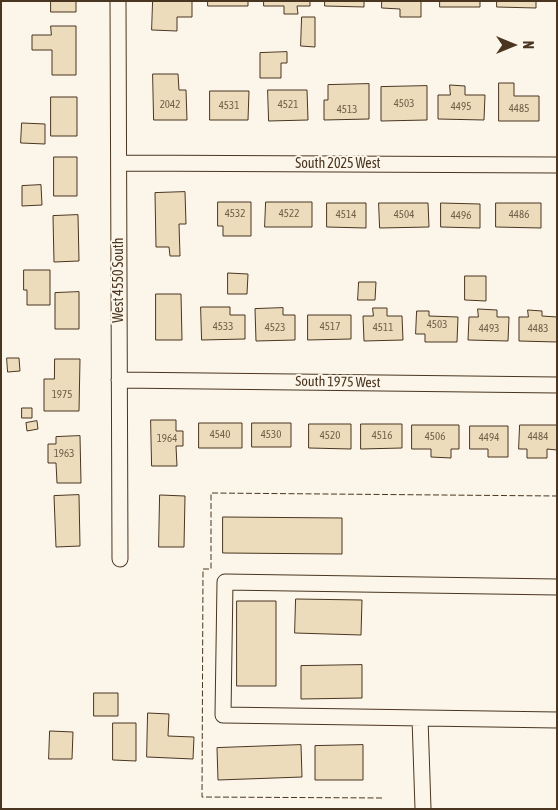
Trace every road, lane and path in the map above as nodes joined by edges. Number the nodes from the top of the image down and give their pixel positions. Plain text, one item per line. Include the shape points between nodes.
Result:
1 (118, 1) edge
2 (119, 163) junction
3 (557, 165) edge
4 (120, 380) junction
5 (557, 385) edge
6 (120, 559) dead end
7 (557, 587) edge
8 (420, 718) junction
9 (557, 720) edge
10 (423, 809) edge

1 - 2 street, West 4550 South
2 - 3 street, South 2025 West
2 - 4 street, West 4550 South
4 - 5 street, South 1975 West
4 - 6 street, West 4550 South
7 - 8 street via 225,582 223,715
8 - 9 street
8 - 10 street

